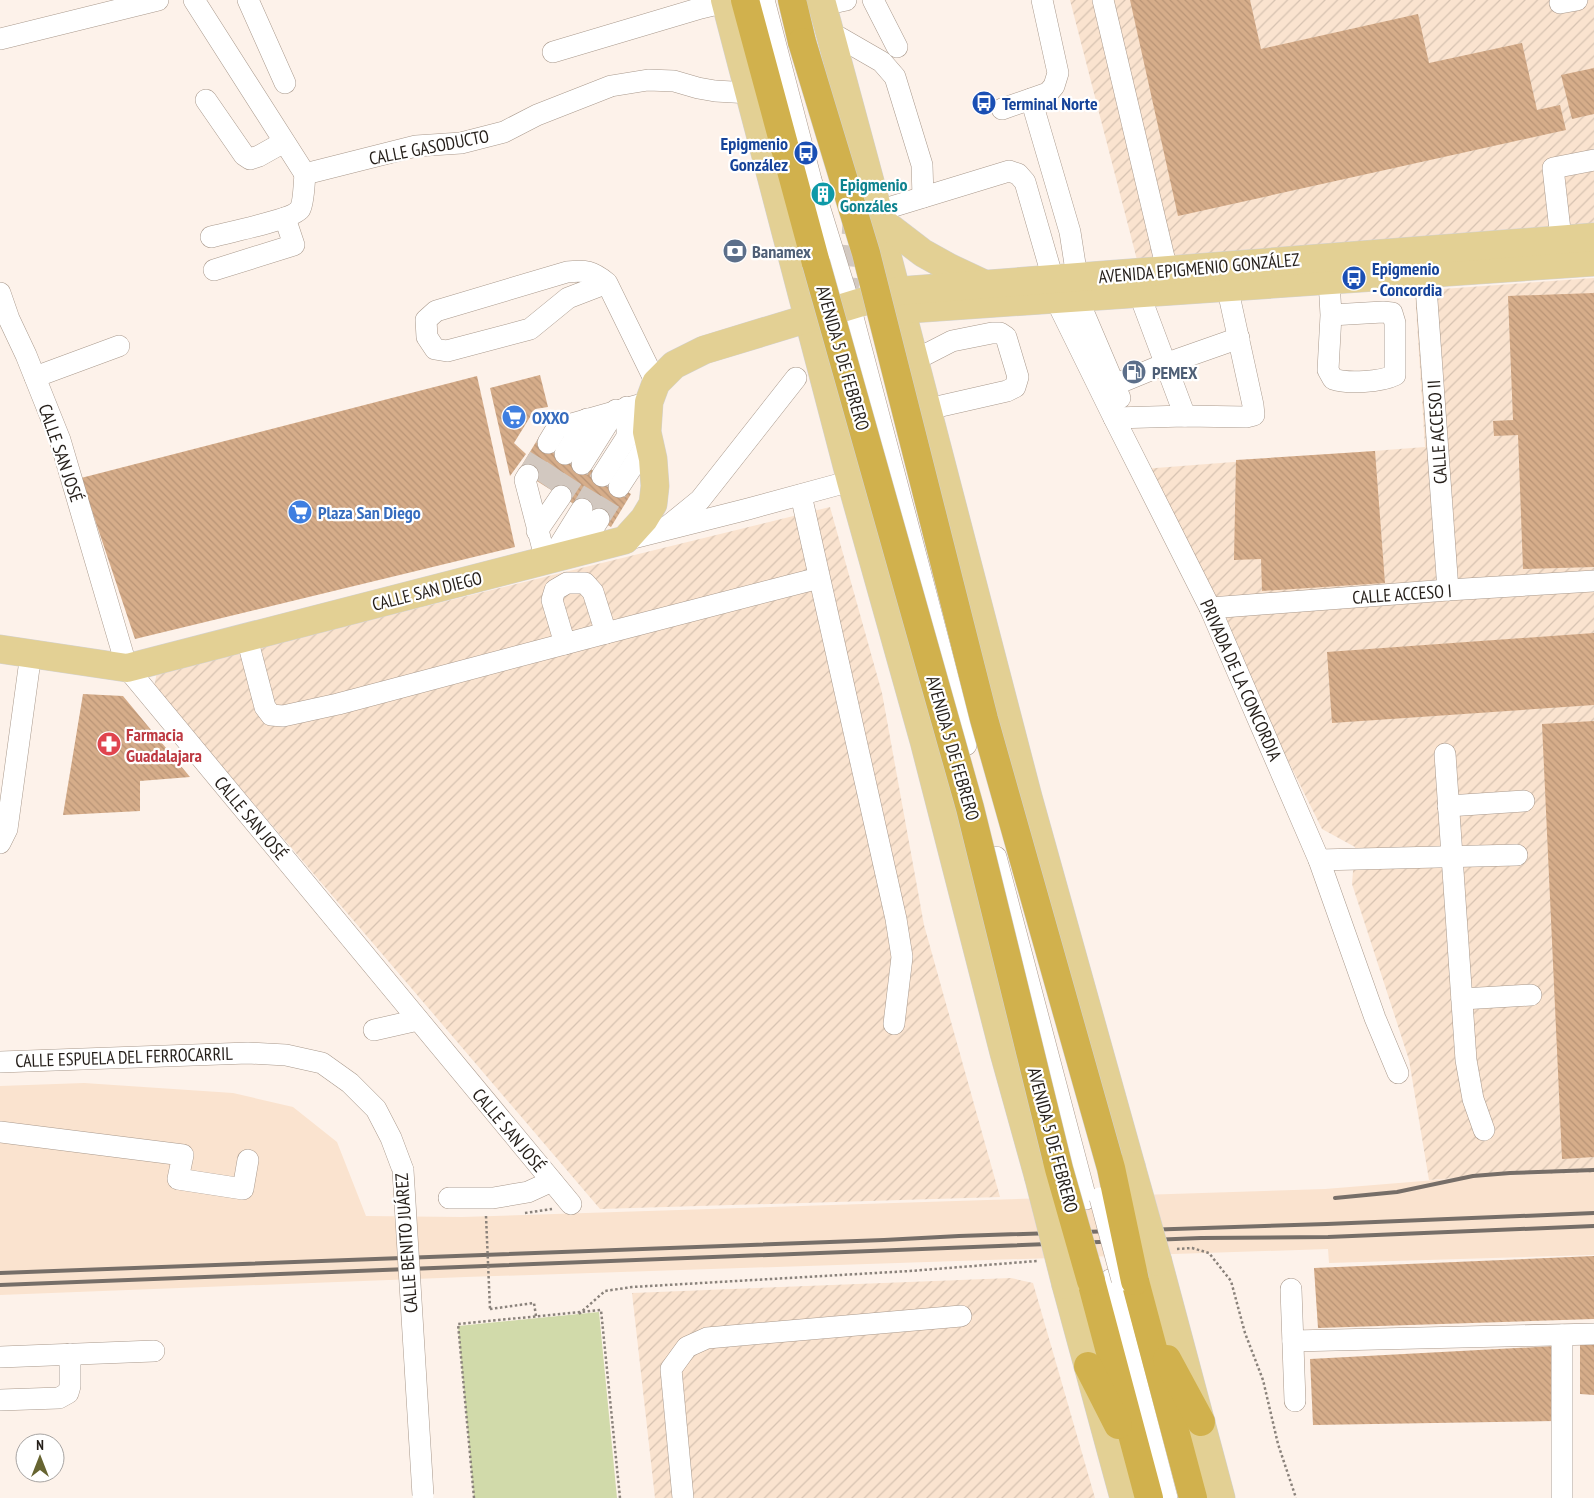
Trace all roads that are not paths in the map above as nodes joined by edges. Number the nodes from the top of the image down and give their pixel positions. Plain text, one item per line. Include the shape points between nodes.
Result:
1 (158, 0) edge
2 (194, 0) edge
3 (248, 0) edge
4 (764, 0) edge
5 (778, 0) edge
6 (792, 0) edge
7 (873, 0) edge
8 (1042, 0) edge
9 (1103, 0) edge
10 (732, 1) edge
11 (825, 1) edge
12 (830, 32) junction
13 (0, 40) edge
14 (897, 47) dead end
15 (553, 52) dead end
16 (285, 82) dead end
17 (750, 93) junction
18 (1031, 99) junction
19 (206, 100) dead end
20 (1002, 109) dead end
21 (844, 136) dead end
22 (284, 142) junction
23 (1594, 160) edge
24 (305, 174) junction
25 (922, 197) junction
26 (879, 216) junction
27 (285, 218) junction
28 (211, 237) dead end
29 (1594, 237) edge
30 (1561, 239) junction
31 (1423, 262) junction
32 (1594, 262) edge
33 (214, 270) dead end
34 (1167, 270) junction
35 (1329, 280) junction
36 (607, 283) junction
37 (1227, 286) junction
38 (1065, 288) junction
39 (984, 291) junction
40 (0, 293) edge
41 (1139, 293) junction
42 (930, 298) junction
43 (900, 300) junction
44 (857, 313) junction
45 (1331, 315) dead end
46 (4, 320) edge
47 (811, 327) junction
48 (1239, 338) junction
49 (120, 346) dead end
50 (915, 360) junction
51 (1166, 364) junction
52 (35, 377) junction
53 (796, 378) dead end
54 (1114, 385) junction
55 (637, 401) junction
56 (928, 409) junction
57 (1185, 416) junction
58 (1121, 418) junction
59 (638, 439) junction
60 (855, 446) dead end
61 (617, 478) tunnel mouth
62 (852, 481) junction
63 (801, 495) junction
64 (537, 531) junction
65 (662, 531) junction
66 (625, 540) junction
67 (578, 552) junction
68 (548, 560) junction
69 (819, 578) junction
70 (1594, 581) edge
71 (1448, 590) junction
72 (1210, 608) junction
73 (606, 633) junction
74 (247, 638) junction
75 (566, 644) junction
76 (0, 648) edge
77 (32, 653) junction
78 (127, 668) junction
79 (924, 741) junction
80 (1445, 754) dead end
81 (1524, 802) dead end
82 (1448, 806) junction
83 (0, 844) edge
84 (1517, 855) dead end
85 (1452, 858) junction
86 (1320, 860) junction
87 (1530, 995) dead end
88 (1462, 999) junction
89 (418, 1020) junction
90 (894, 1024) dead end
91 (374, 1030) dead end
92 (248, 1053) joint
93 (0, 1062) edge
94 (1398, 1073) dead end
95 (1484, 1130) dead end
96 (0, 1132) edge
97 (248, 1160) dead end
98 (552, 1181) junction
99 (449, 1198) dead end
100 (570, 1204) dead end
101 (1105, 1281) junction
102 (1291, 1289) dead end
103 (961, 1316) dead end
104 (1144, 1316) junction
105 (1594, 1334) edge
106 (1562, 1335) junction
107 (1293, 1341) junction
108 (154, 1351) dead end
109 (70, 1354) junction
110 (0, 1357) edge
111 (1088, 1366) junction
112 (0, 1400) edge
113 (1295, 1402) dead end
114 (1200, 1422) junction
115 (1146, 1485) edge
116 (1218, 1486) edge
117 (423, 1496) edge
118 (684, 1498) edge
119 (1124, 1498) edge
120 (1167, 1498) edge
121 (1178, 1498) edge
122 (1193, 1498) edge
123 (1234, 1498) edge
124 (1562, 1498) edge

1 - 13 street
2 - 22 street
3 - 16 street
4 - 44 street via 811,180
5 - 44 street
6 - 101 highway, AVENIDA 5 DE FEBRERO, bridge via 866,253 984,719 1111,1168
7 - 14 street
8 - 18 street via 1058,73 1048,93
9 - 34 street
10 - 15 street
10 - 17 main road, AVENIDA 5 DE FEBRERO
10 - 101 highway, AVENIDA 5 DE FEBRERO, bridge via 758,45 970,808 1059,1169
11 - 12 main road
11 - 21 street
12 - 25 street via 882,62 895,77 922,165
12 - 26 main road
17 - 24 street, CALLE GASODUCTO via 715,91 657,80 611,86 537,115 504,132 461,143 416,146
17 - 47 main road, AVENIDA 5 DE FEBRERO
18 - 20 street
18 - 38 street via 1070,232
19 - 22 street via 244,156 259,156
22 - 24 street
23 - 30 street via 1553,168
24 - 27 street via 302,206 299,212
25 - 26 street
25 - 38 street via 1009,171 1018,174
26 - 39 main road via 923,253
26 - 43 main road
27 - 28 street
27 - 33 street via 294,245
29 - 30 main road, AVENIDA EPIGMENIO GONZÁLEZ
30 - 31 main road, AVENIDA EPIGMENIO GONZÁLEZ
31 - 32 main road, AVENIDA EPIGMENIO GONZÁLEZ
31 - 34 main road, AVENIDA EPIGMENIO GONZÁLEZ
31 - 35 main road, AVENIDA EPIGMENIO GONZÁLEZ
31 - 39 street
31 - 71 street, CALLE ACCESO II
34 - 38 main road, AVENIDA EPIGMENIO GONZÁLEZ
35 - 37 main road, AVENIDA EPIGMENIO GONZÁLEZ
35 - 45 street
36 - 36 street via 594,273 582,270 567,272 436,310 426,320 427,337 435,349 447,351 530,328 568,298
36 - 55 street
37 - 41 main road, AVENIDA EPIGMENIO GONZÁLEZ
37 - 48 street
38 - 39 main road, AVENIDA EPIGMENIO GONZÁLEZ
38 - 41 main road, AVENIDA EPIGMENIO GONZÁLEZ
38 - 42 main road, AVENIDA EPIGMENIO GONZÁLEZ
38 - 54 street
38 - 58 street, PRIVADA DE LA CONCORDIA
39 - 42 main road, AVENIDA EPIGMENIO GONZÁLEZ
40 - 46 street, CALLE SAN JOSÉ
41 - 51 street
42 - 43 main road, AVENIDA EPIGMENIO GONZÁLEZ
43 - 44 main road, AVENIDA EPIGMENIO GONZÁLEZ
43 - 50 main road
44 - 47 main road, AVENIDA EPIGMENIO GONZÁLEZ
44 - 101 street, bridge via 1093,1199
46 - 52 street, CALLE SAN JOSÉ
47 - 55 main road, AVENIDA EPIGMENIO GONZÁLEZ via 763,332 704,350 674,365
47 - 62 main road, AVENIDA 5 DE FEBRERO
48 - 51 street
48 - 57 street via 1254,414 1246,417
49 - 52 street
50 - 56 main road
50 - 56 street via 952,341 1000,333 1006,337 1018,377 1015,387 1007,391
51 - 54 street
51 - 57 street
52 - 78 street, CALLE SAN JOSÉ via 60,440
53 - 65 street via 700,500
54 - 58 street
55 - 55 street via 565,453 587,419
55 - 59 main road via 647,432
56 - 114 main road, bridge via 1028,797
57 - 58 street
58 - 72 street, PRIVADA DE LA CONCORDIA
59 - 61 street
59 - 66 main road via 654,459 653,504
60 - 79 street via 895,606
62 - 63 street, CALLE SAN DIEGO
62 - 79 main road, AVENIDA 5 DE FEBRERO
63 - 65 street, CALLE SAN DIEGO
63 - 69 street
64 - 64 street via 544,485 525,480 531,506
64 - 68 street
65 - 66 street, CALLE SAN DIEGO
66 - 67 main road, CALLE SAN DIEGO
67 - 68 main road, CALLE SAN DIEGO
67 - 68 street via 590,514
68 - 74 main road, CALLE SAN DIEGO
69 - 73 street
69 - 90 street via 896,919 902,957
70 - 71 street, CALLE ACCESO I
71 - 72 street, CALLE ACCESO I
72 - 86 street, PRIVADA DE LA CONCORDIA
73 - 75 street
73 - 75 street via 593,592 585,583 567,584 555,590 552,600
74 - 75 street via 265,707 271,715 283,716
74 - 78 main road, CALLE SAN DIEGO
76 - 77 main road, CALLE SAN DIEGO
77 - 78 main road, CALLE SAN DIEGO
77 - 83 street via 7,830
78 - 89 street, CALLE SAN JOSÉ
79 - 101 main road, AVENIDA 5 DE FEBRERO, bridge via 1038,1175
80 - 82 street
81 - 82 street
82 - 85 street
84 - 85 street
85 - 86 street
85 - 88 street
86 - 94 street, PRIVADA DE LA CONCORDIA via 1375,1018
87 - 88 street
88 - 95 street via 1466,1060 1473,1098
89 - 91 street
89 - 98 street, CALLE SAN JOSÉ
92 - 93 street, CALLE ESPUELA DEL FERROCARRIL
92 - 117 street, CALLE BENITO JUÁREZ, bridge via 286,1055 322,1063 350,1083 376,1109 391,1138 402,1170
96 - 97 street via 183,1155 178,1179 243,1189
98 - 99 street via 528,1192 493,1198
98 - 100 street, CALLE SAN JOSÉ
101 - 104 highway, AVENIDA 5 DE FEBRERO
101 - 111 main road, AVENIDA 5 DE FEBRERO
101 - 115 highway, AVENIDA 5 DE FEBRERO
101 - 120 street
101 - 121 street
102 - 107 street
103 - 118 street via 707,1338 687,1347 671,1369
104 - 114 highway
104 - 122 highway, AVENIDA 5 DE FEBRERO
105 - 106 street
106 - 107 street
106 - 124 street
107 - 113 street
108 - 109 street
109 - 110 street
109 - 112 street via 68,1393 59,1398
111 - 115 highway
111 - 119 main road, AVENIDA 5 DE FEBRERO
114 - 116 main road
116 - 123 street

